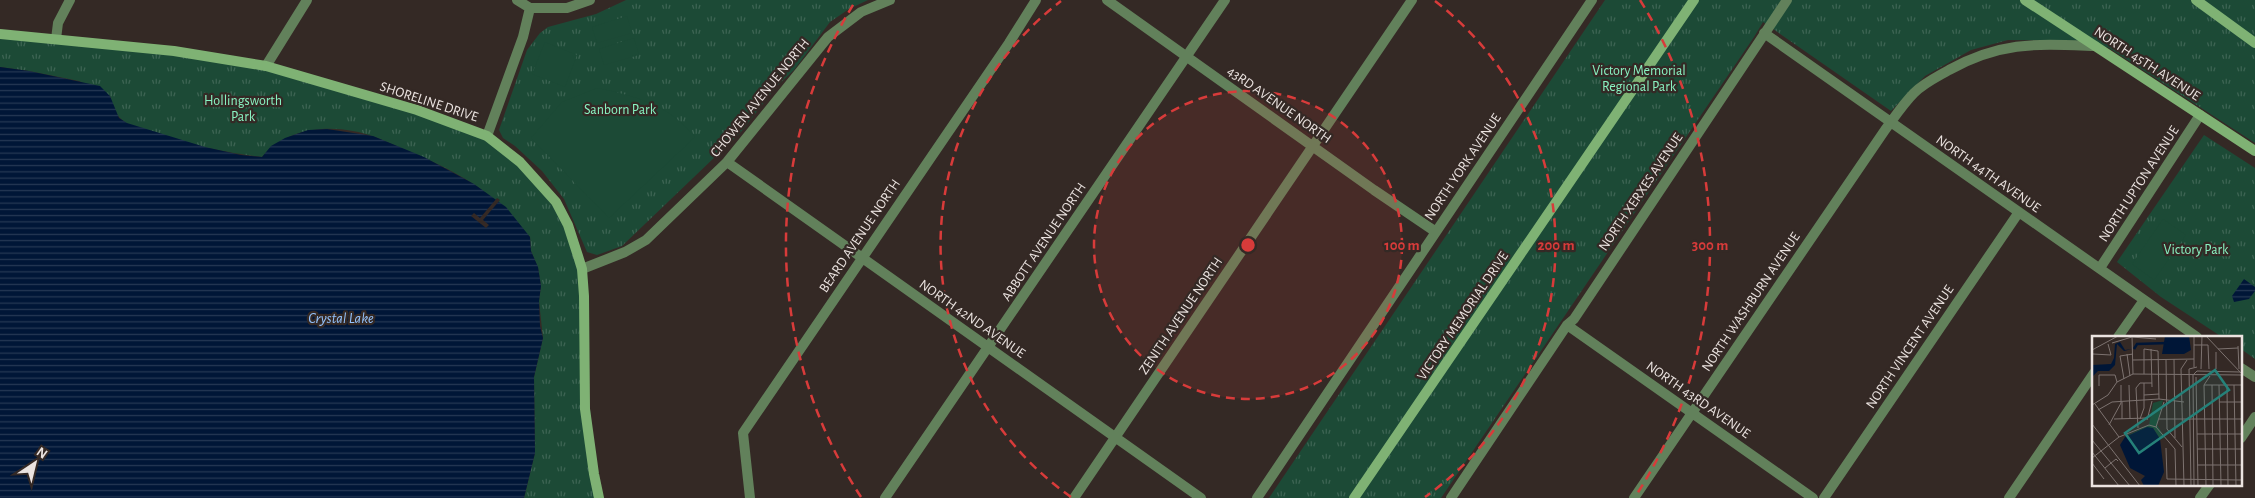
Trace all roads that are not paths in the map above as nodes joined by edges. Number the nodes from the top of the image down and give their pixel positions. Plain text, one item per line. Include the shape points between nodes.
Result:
1 (70, 0) edge
2 (307, 0) edge
3 (517, 0) edge
4 (590, 0) edge
5 (890, 0) edge
6 (1036, 0) edge
7 (1107, 0) edge
8 (1225, 0) edge
9 (1412, 0) edge
10 (1592, 0) edge
11 (1694, 0) edge
12 (1787, 0) edge
13 (2025, 0) edge
14 (2196, 0) edge
15 (530, 8) junction
16 (1764, 33) junction
17 (0, 34) edge
18 (56, 39) junction
19 (2255, 42) edge
20 (2095, 46) junction
21 (1187, 56) junction
22 (266, 66) junction
23 (2200, 115) junction
24 (1891, 122) junction
25 (487, 136) junction
26 (1314, 146) junction
27 (2255, 151) edge
28 (727, 162) junction
29 (2019, 212) junction
30 (1436, 232) junction
31 (862, 258) junction
32 (2100, 268) junction
33 (582, 269) junction
34 (2144, 300) junction
35 (1567, 325) junction
36 (2119, 336) edge
37 (2196, 336) edge
38 (989, 348) junction
39 (2242, 369) edge
40 (2092, 376) edge
41 (2255, 377) edge
42 (1692, 413) junction
43 (2255, 417) edge
44 (2242, 436) edge
45 (1115, 438) junction
46 (2209, 486) edge
47 (599, 498) edge
48 (750, 498) edge
49 (885, 498) edge
50 (1074, 498) edge
51 (1201, 498) edge
52 (1257, 498) edge
53 (1354, 498) edge
54 (1451, 498) edge
55 (1634, 498) edge
56 (1813, 498) edge
57 (1824, 498) edge
58 (2009, 498) edge
59 (2200, 498) edge

1 - 18 street via 58,23
2 - 22 street
3 - 15 street
4 - 15 street via 567,8
5 - 28 street, CHOWEN AVENUE NORTH via 860,12 828,37
6 - 31 street, BEARD AVENUE NORTH
7 - 21 street, 43RD AVENUE NORTH
8 - 21 street, ABBOTT AVENUE NORTH
9 - 26 street, ZENITH AVENUE NORTH
10 - 30 street, NORTH YORK AVENUE
11 - 53 street, VICTORY MEMORIAL DRIVE
12 - 16 street, NORTH XERXES AVENUE
13 - 20 street, NORTH 45TH AVENUE
14 - 19 street
15 - 25 street via 523,37
16 - 24 street, NORTH 44TH AVENUE
16 - 35 street, NORTH XERXES AVENUE
17 - 18 street, SHORELINE DRIVE
18 - 22 street, SHORELINE DRIVE via 174,51
20 - 23 street, NORTH 45TH AVENUE
20 - 24 street, NORTH WASHBURN AVENUE via 2011,46 1981,54 1933,79 1914,93
21 - 26 street, 43RD AVENUE NORTH
21 - 38 street, ABBOTT AVENUE NORTH
22 - 25 street, SHORELINE DRIVE via 417,110
23 - 27 street, NORTH 45TH AVENUE
23 - 32 street, NORTH UPTON AVENUE
24 - 29 street, NORTH 44TH AVENUE
24 - 42 street, NORTH WASHBURN AVENUE
25 - 33 street, SHORELINE DRIVE via 520,162 556,202 568,226
26 - 30 street, 43RD AVENUE NORTH
26 - 45 street, ZENITH AVENUE NORTH
28 - 31 street, NORTH 42ND AVENUE
28 - 33 street, CHOWEN AVENUE NORTH via 646,240
29 - 32 street, NORTH 44TH AVENUE
29 - 57 street, NORTH VINCENT AVENUE
30 - 52 street, NORTH YORK AVENUE
31 - 38 street, NORTH 42ND AVENUE
31 - 48 street, BEARD AVENUE NORTH via 743,433
32 - 34 street, NORTH 44TH AVENUE
33 - 47 street, SHORELINE DRIVE via 585,409
34 - 36 street
34 - 37 street, NORTH 44TH AVENUE
35 - 42 street, NORTH 43RD AVENUE
35 - 54 street, NORTH XERXES AVENUE
38 - 45 street, NORTH 42ND AVENUE
38 - 49 street, ABBOTT AVENUE NORTH
39 - 41 street
40 - 58 street
42 - 55 street, NORTH WASHBURN AVENUE
42 - 56 street, NORTH 43RD AVENUE
43 - 44 street
45 - 50 street, ZENITH AVENUE NORTH
45 - 51 street, NORTH 42ND AVENUE
46 - 59 street

